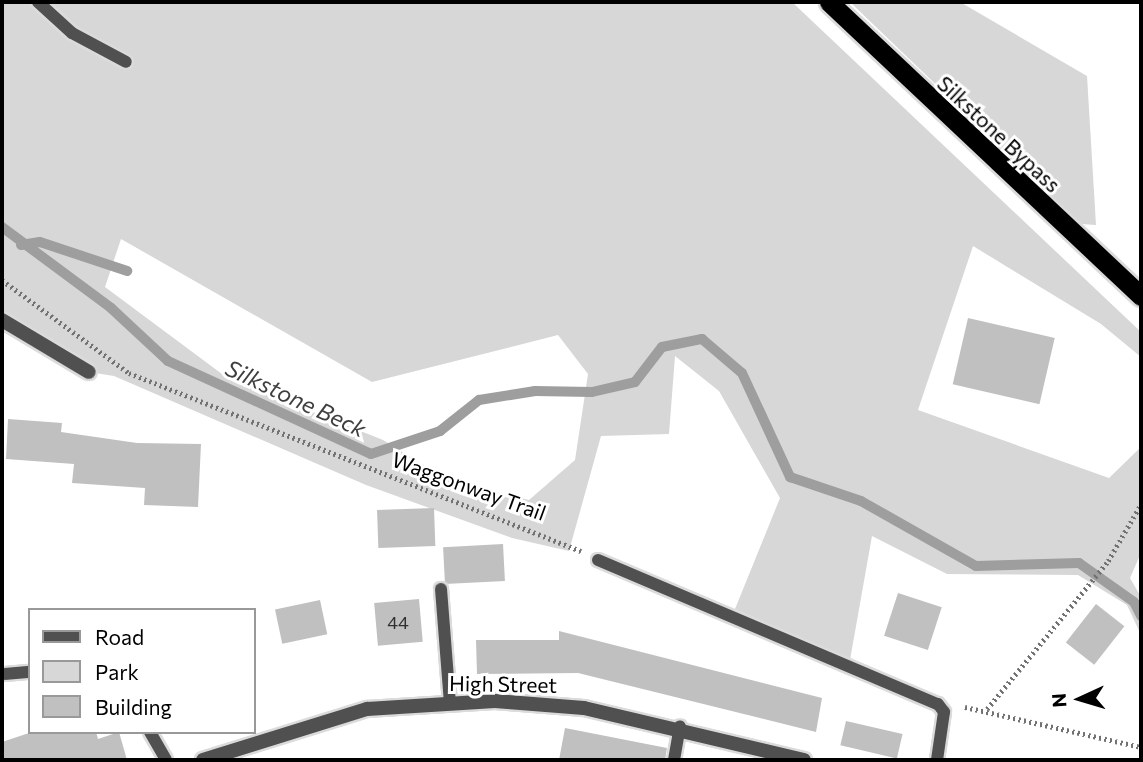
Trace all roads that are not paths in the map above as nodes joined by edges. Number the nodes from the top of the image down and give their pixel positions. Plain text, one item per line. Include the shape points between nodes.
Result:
1 (38, 2) edge
2 (829, 2) edge
3 (126, 62) dead end
4 (1141, 296) edge
5 (2, 320) edge
6 (89, 372) dead end
7 (598, 560) road end
8 (441, 589) dead end
9 (28, 672) edge
10 (5, 674) dead end
11 (450, 704) junction
12 (680, 727) junction
13 (151, 734) edge
14 (166, 760) edge
15 (203, 760) edge
16 (674, 760) edge
17 (804, 760) edge
18 (937, 760) edge

1 - 3 lane via 72,33
2 - 4 highway, Silkstone Bypass
5 - 6 street
7 - 18 lane via 937,704 944,712
8 - 11 lane
9 - 10 lane
11 - 12 street, High Street via 584,708
11 - 15 street, High Street via 367,709
12 - 16 lane
12 - 17 street, High Street
13 - 14 lane

